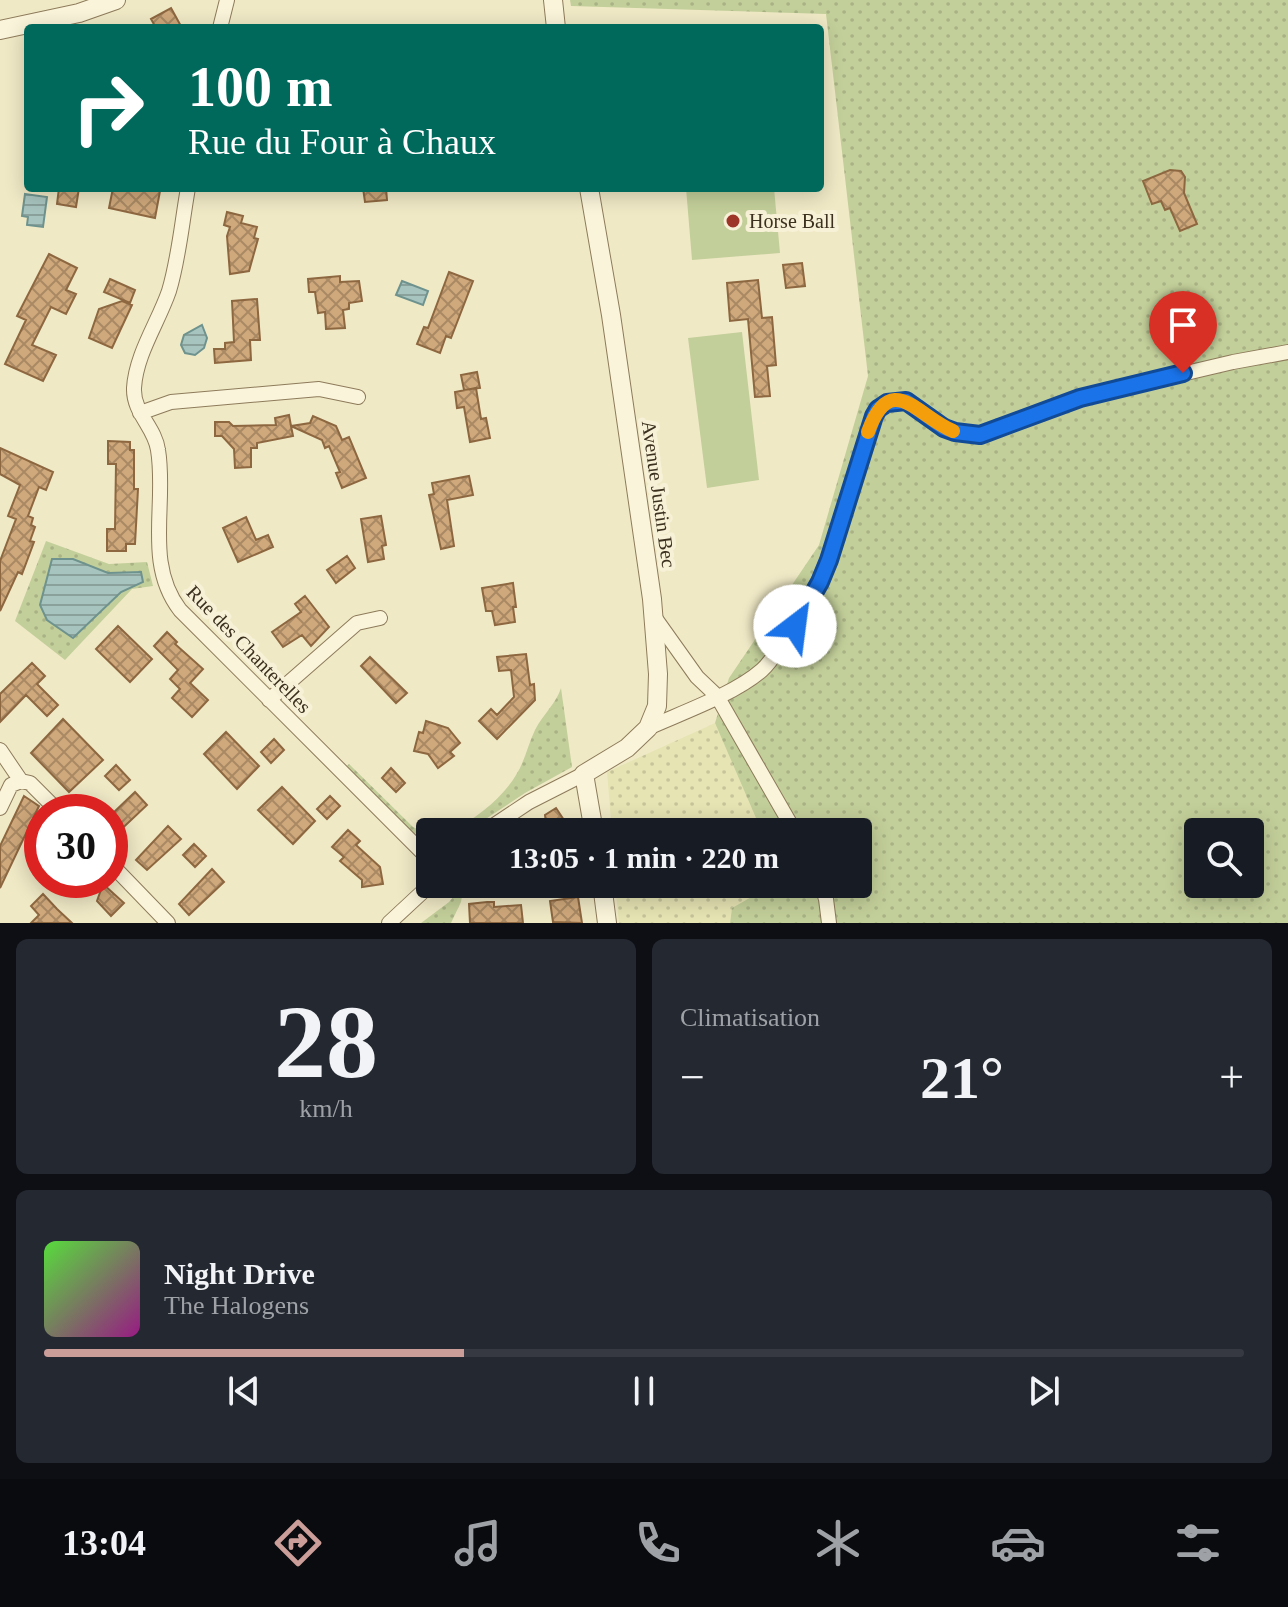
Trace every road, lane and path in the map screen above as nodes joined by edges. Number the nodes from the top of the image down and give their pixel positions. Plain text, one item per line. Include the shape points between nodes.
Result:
1 (116, 0) edge
2 (227, 0) edge
3 (553, 0) edge
4 (28, 24) edge
5 (221, 24) edge
6 (556, 24) edge
7 (24, 25) edge
8 (0, 30) edge
9 (187, 192) edge
10 (590, 192) edge
11 (1288, 352) edge
12 (358, 397) dead end
13 (140, 413) junction
14 (380, 618) dead end
15 (655, 618) junction
16 (717, 696) junction
17 (269, 700) junction
18 (648, 728) junction
19 (0, 750) edge
20 (584, 774) junction
21 (21, 781) junction
22 (41, 794) edge
23 (0, 808) edge
24 (505, 818) edge
25 (592, 818) edge
26 (787, 818) edge
27 (416, 846) edge
28 (128, 882) edge
29 (416, 898) edge
30 (604, 898) edge
31 (826, 898) edge
32 (168, 923) edge
33 (389, 923) edge
34 (607, 923) edge
35 (829, 923) edge

1 - 4 street
2 - 5 street
3 - 6 street
7 - 8 street
9 - 13 street, Rue des Chanterelles via 169,289 137,369 135,403
10 - 15 street, Avenue Justin Bec
11 - 16 street via 1080,398 980,435 944,428 906,401 887,403 874,416 829,560 809,604 761,671
12 - 13 street via 319,389 171,402
13 - 17 street, Rue des Chanterelles via 157,444 160,462 159,556 168,595
14 - 17 street via 357,623
15 - 16 street
15 - 18 street, Avenue Justin Bec via 657,706
16 - 18 street
16 - 26 street
17 - 27 street, Rue des Chanterelles
18 - 20 street
19 - 21 street
20 - 24 street
20 - 25 street
21 - 22 street
21 - 23 street via 11,785
28 - 32 street
29 - 33 street
30 - 34 street
31 - 35 street

